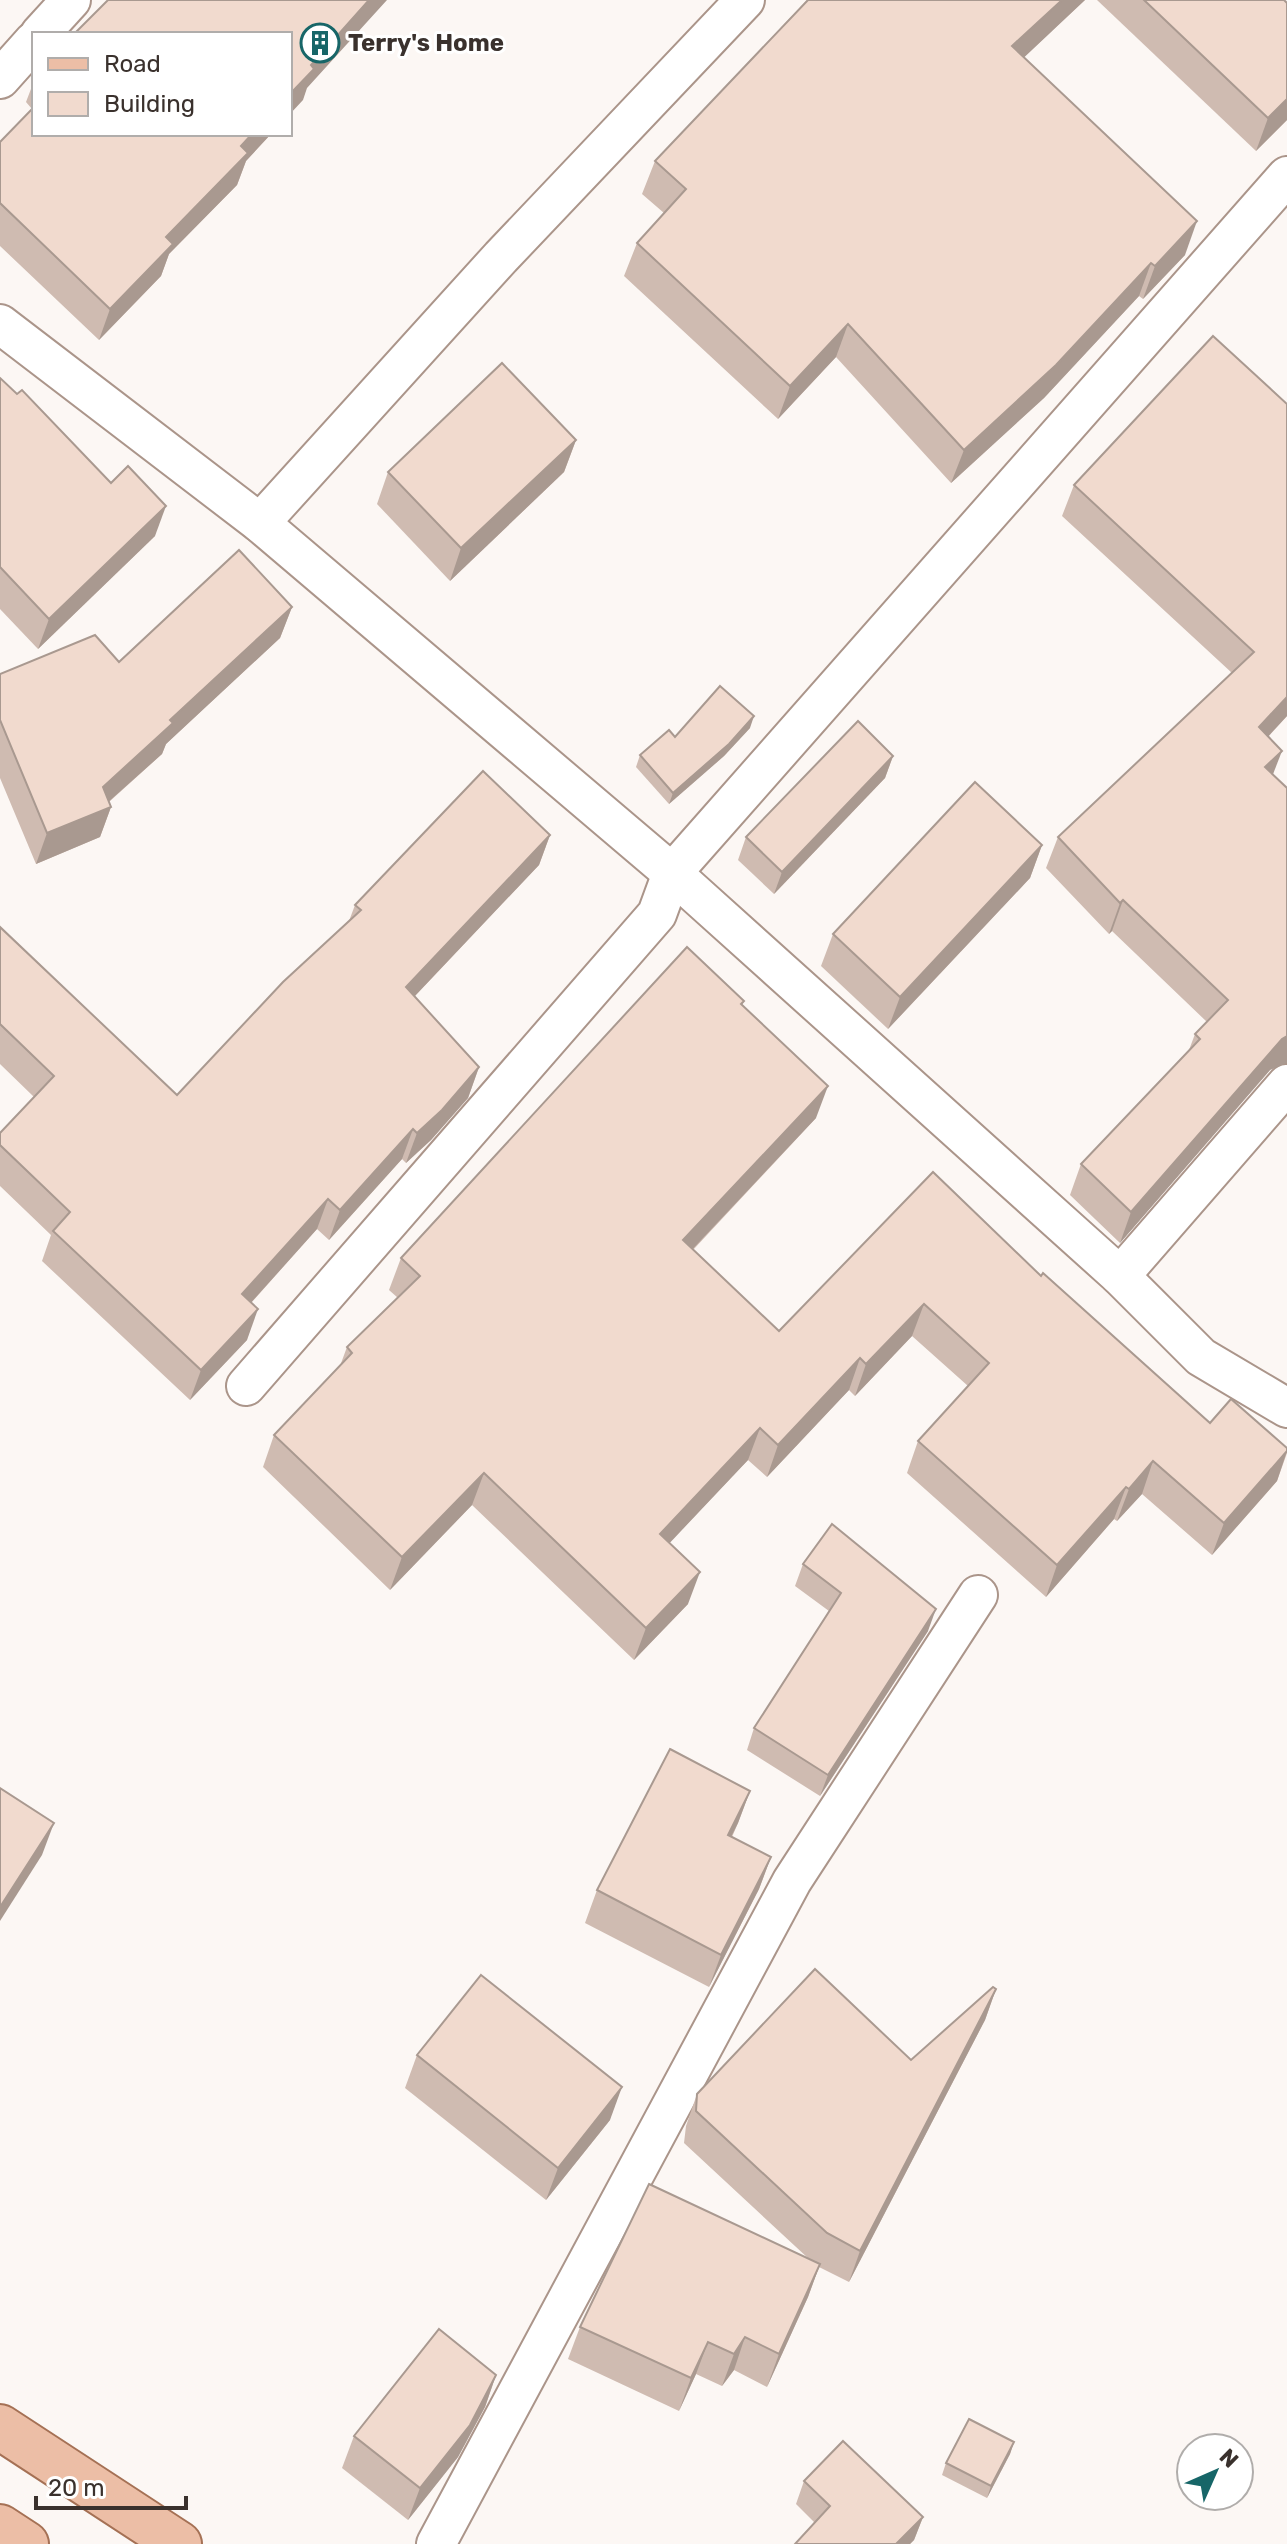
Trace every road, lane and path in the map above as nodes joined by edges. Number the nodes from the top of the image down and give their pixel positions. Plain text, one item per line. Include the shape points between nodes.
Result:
1 (71, 0) edge
2 (745, 0) edge
3 (42, 32) edge
4 (32, 43) edge
5 (0, 79) edge
6 (1287, 176) edge
7 (0, 324) edge
8 (260, 523) junction
9 (672, 873) junction
10 (1287, 1084) edge
11 (1120, 1276) junction
12 (246, 1386) dead end
13 (1287, 1408) edge
14 (978, 1595) dead end
15 (0, 2427) edge
16 (0, 2527) edge
17 (26, 2544) edge
18 (179, 2544) edge
19 (436, 2544) edge

1 - 3 street
2 - 8 street via 501,257
4 - 5 street
6 - 9 street
7 - 8 street
8 - 9 street
9 - 11 street
9 - 12 street via 657,914
10 - 11 street
11 - 13 street via 1201,1357
14 - 19 street via 792,1881
15 - 18 main road
16 - 17 main road

